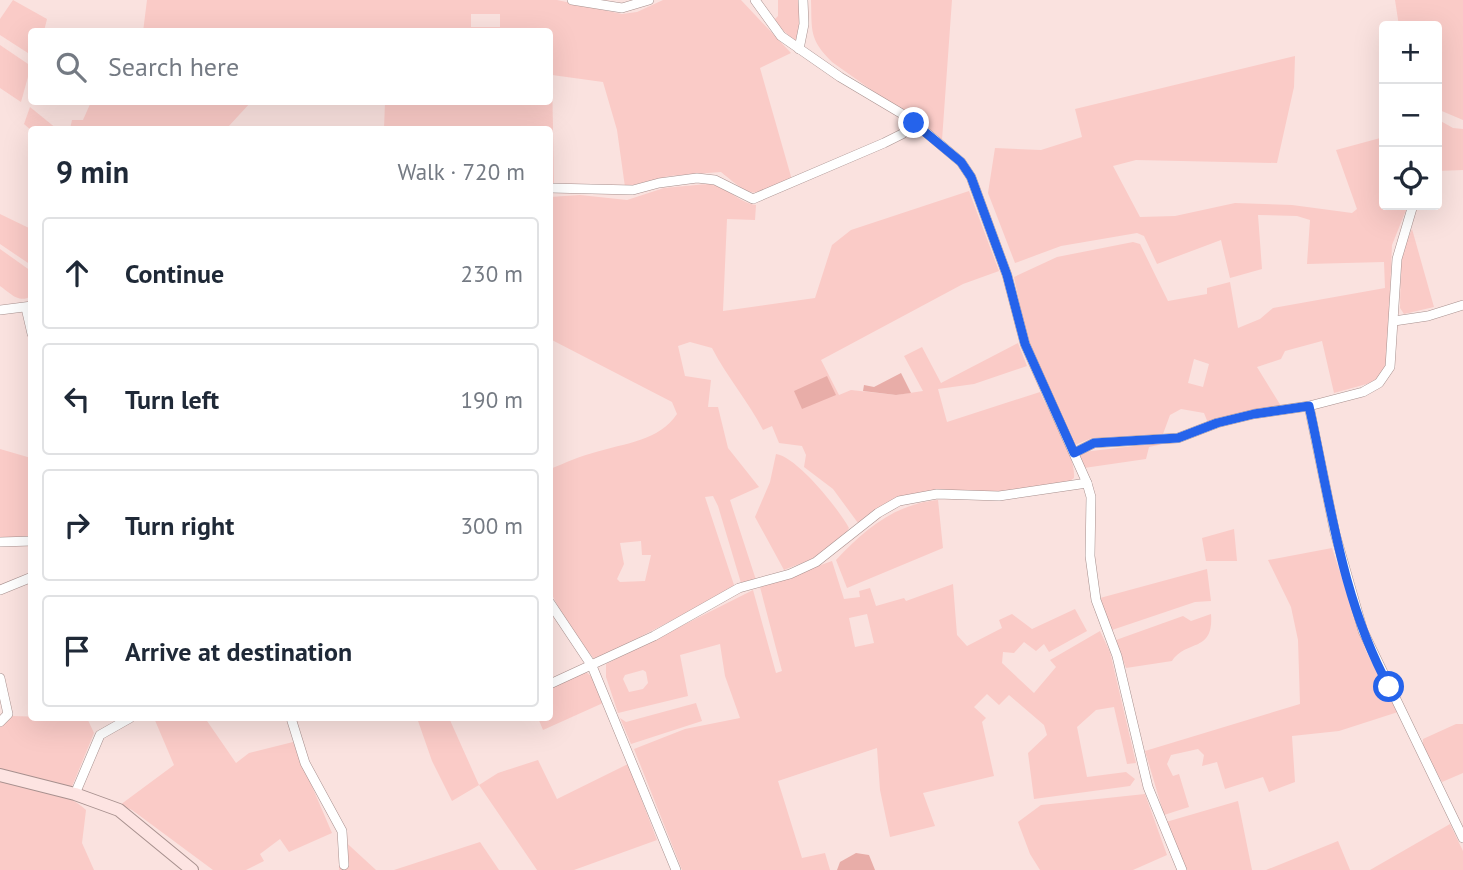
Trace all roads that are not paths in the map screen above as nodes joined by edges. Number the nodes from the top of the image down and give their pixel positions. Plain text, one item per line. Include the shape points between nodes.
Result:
1 (572, 0) edge
2 (649, 0) edge
3 (755, 0) edge
4 (803, 0) edge
5 (799, 49) junction
6 (914, 123) junction
7 (553, 188) edge
8 (1411, 210) edge
9 (1463, 305) edge
10 (28, 307) edge
11 (0, 310) edge
12 (1394, 321) junction
13 (1309, 406) junction
14 (1074, 453) junction
15 (1087, 483) junction
16 (28, 541) edge
17 (0, 542) edge
18 (28, 579) edge
19 (0, 590) edge
20 (553, 608) edge
21 (592, 666) junction
22 (0, 678) edge
23 (553, 683) edge
24 (125, 721) edge
25 (292, 721) edge
26 (0, 722) edge
27 (0, 775) edge
28 (75, 794) junction
29 (1463, 838) edge
30 (344, 865) dead end
31 (192, 870) edge
32 (676, 870) edge
33 (1182, 870) edge

1 - 2 street via 622,8
3 - 5 street via 781,36
4 - 5 street
5 - 6 street
6 - 7 street via 884,143 753,199 716,180 698,178 633,190
6 - 14 street via 961,162 971,177 1007,275 1025,344
8 - 12 street via 1398,251
9 - 12 street via 1428,317
10 - 11 street
12 - 13 street via 1390,367 1379,383 1363,392
13 - 14 street via 1217,423 1178,438 1094,443
13 - 29 street via 1335,533 1363,631
14 - 15 street
15 - 21 street via 999,496 937,494 899,501 816,562 739,589
15 - 33 street via 1096,600 1117,656 1148,787
16 - 17 street
18 - 19 street
20 - 21 street
21 - 23 street
21 - 32 street
22 - 26 street via 8,714
24 - 28 street via 94,743
25 - 30 street via 305,763 342,831
27 - 28 street
28 - 31 street via 119,810

